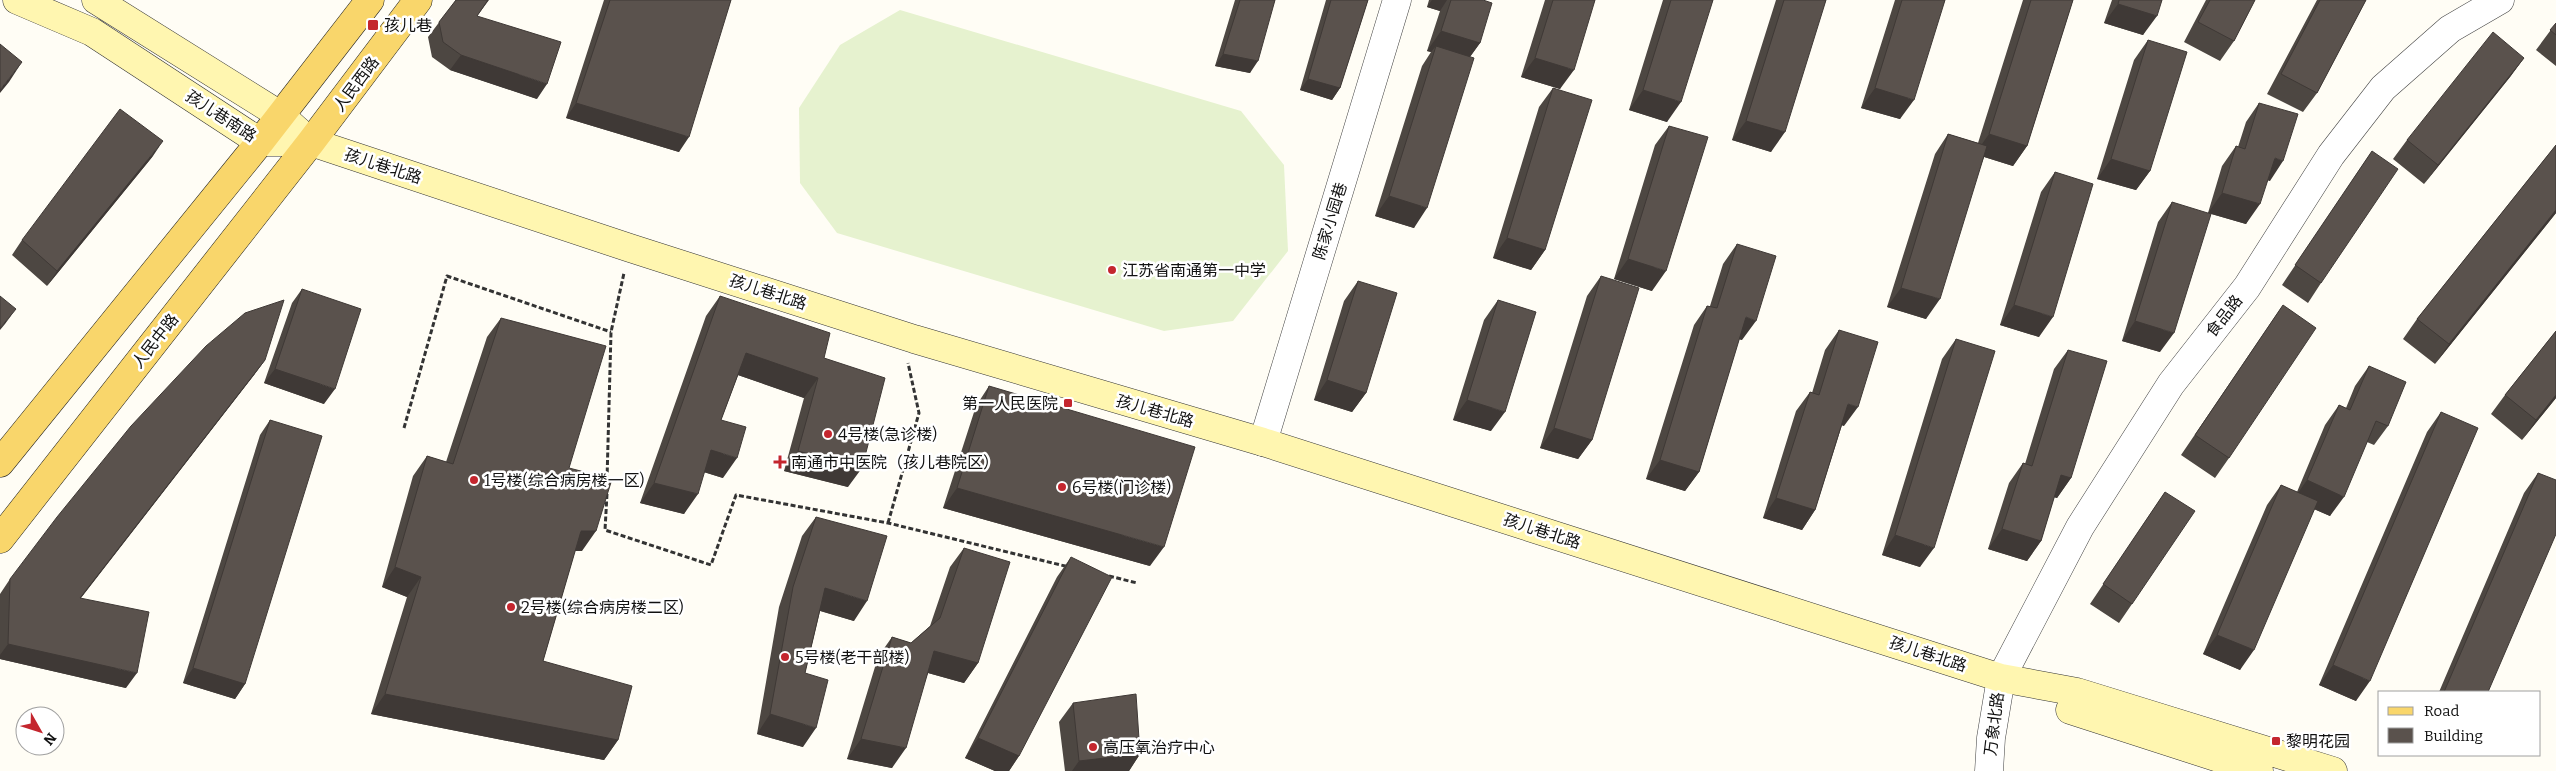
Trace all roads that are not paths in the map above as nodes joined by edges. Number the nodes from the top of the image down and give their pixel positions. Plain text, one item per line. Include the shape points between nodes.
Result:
1 (17, 0) edge
2 (96, 0) edge
3 (370, 0) edge
4 (418, 0) edge
5 (1397, 0) edge
6 (2500, 0) edge
7 (280, 115) junction
8 (260, 142) junction
9 (311, 142) junction
10 (1263, 442) junction
11 (0, 463) edge
12 (0, 539) edge
13 (2001, 678) junction
14 (1989, 771) edge
15 (2259, 771) edge
16 (2333, 771) edge

1 - 8 main road, 孩儿巷南路 via 92,32
2 - 7 main road, 孩儿巷南路
3 - 7 main road
4 - 9 main road, 人民西路
5 - 10 street, 陈家小园巷
6 - 13 street, 食品路 via 2450,29 2383,88 2331,155 2247,287 2171,384 2086,519
7 - 8 main road
7 - 9 main road, 孩儿巷南路
8 - 9 main road, 孩儿巷南路
8 - 11 main road
9 - 10 main road, 孩儿巷北路 via 914,339
9 - 12 main road, 人民中路
10 - 13 main road, 孩儿巷北路
13 - 14 street, 万象北路
13 - 15 main road, 孩儿巷北路 via 2072,711
13 - 16 main road, 孩儿巷北路 via 2077,692

